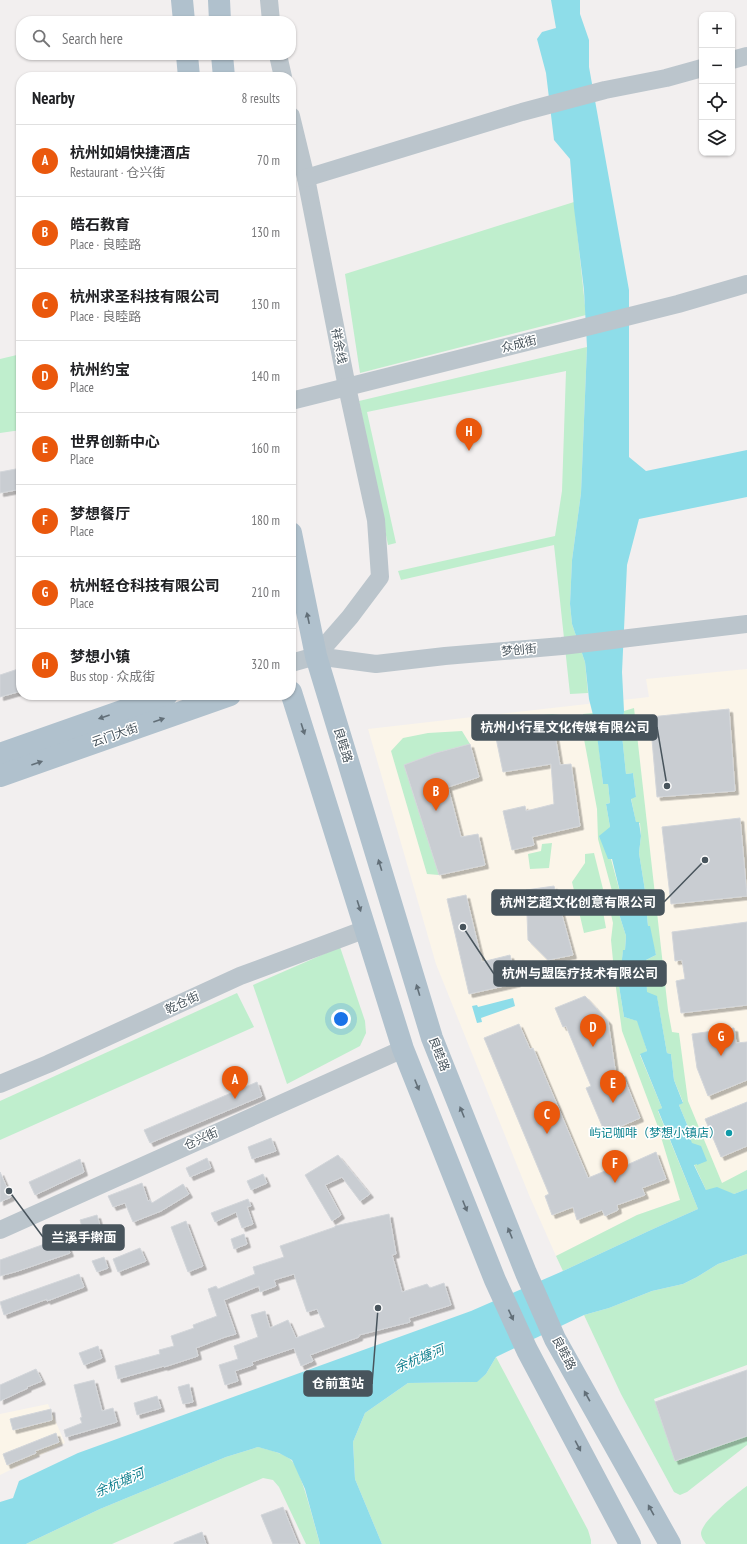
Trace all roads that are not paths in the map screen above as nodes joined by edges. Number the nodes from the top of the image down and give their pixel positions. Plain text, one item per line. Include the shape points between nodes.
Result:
1 (182, 0) edge
2 (219, 0) edge
3 (269, 0) edge
4 (184, 16) edge
5 (220, 16) edge
6 (271, 16) edge
7 (747, 56) edge
8 (735, 59) edge
9 (187, 60) edge
10 (222, 60) edge
11 (279, 60) edge
12 (699, 69) edge
13 (189, 72) edge
14 (224, 72) edge
15 (282, 72) edge
16 (296, 137) edge
17 (306, 178) junction
18 (747, 285) edge
19 (347, 387) junction
20 (296, 401) edge
21 (296, 558) edge
22 (747, 624) edge
23 (316, 656) junction
24 (296, 662) edge
25 (153, 700) edge
26 (216, 700) edge
27 (294, 700) edge
28 (0, 754) edge
29 (0, 776) edge
30 (366, 930) junction
31 (403, 1049) junction
32 (0, 1084) edge
33 (0, 1230) edge
34 (630, 1544) edge
35 (670, 1544) edge

1 - 4 main road
2 - 5 main road
3 - 6 street
7 - 8 street
9 - 13 main road
10 - 14 main road
11 - 15 street
12 - 17 street via 594,92
16 - 17 street, 祥余线
17 - 19 street, 祥余线
18 - 19 street, 众成街
19 - 20 street, 众成街
19 - 23 street, 祥余线 via 376,520 380,577
23 -> 21 main road, 良睦路
22 - 23 street, 梦创街 via 562,646 376,664
23 - 24 street, 梦创街
35 -> 23 main road, 良睦路 via 555,1339 524,1269 432,1038
25 -> 28 main road, 云门大街
29 -> 26 main road, 云门大街
27 -> 30 main road
30 - 31 main road
30 - 32 street, 乾仓街 via 240,976
31 - 33 street, 仓兴街
31 -> 34 main road via 495,1280 528,1350

